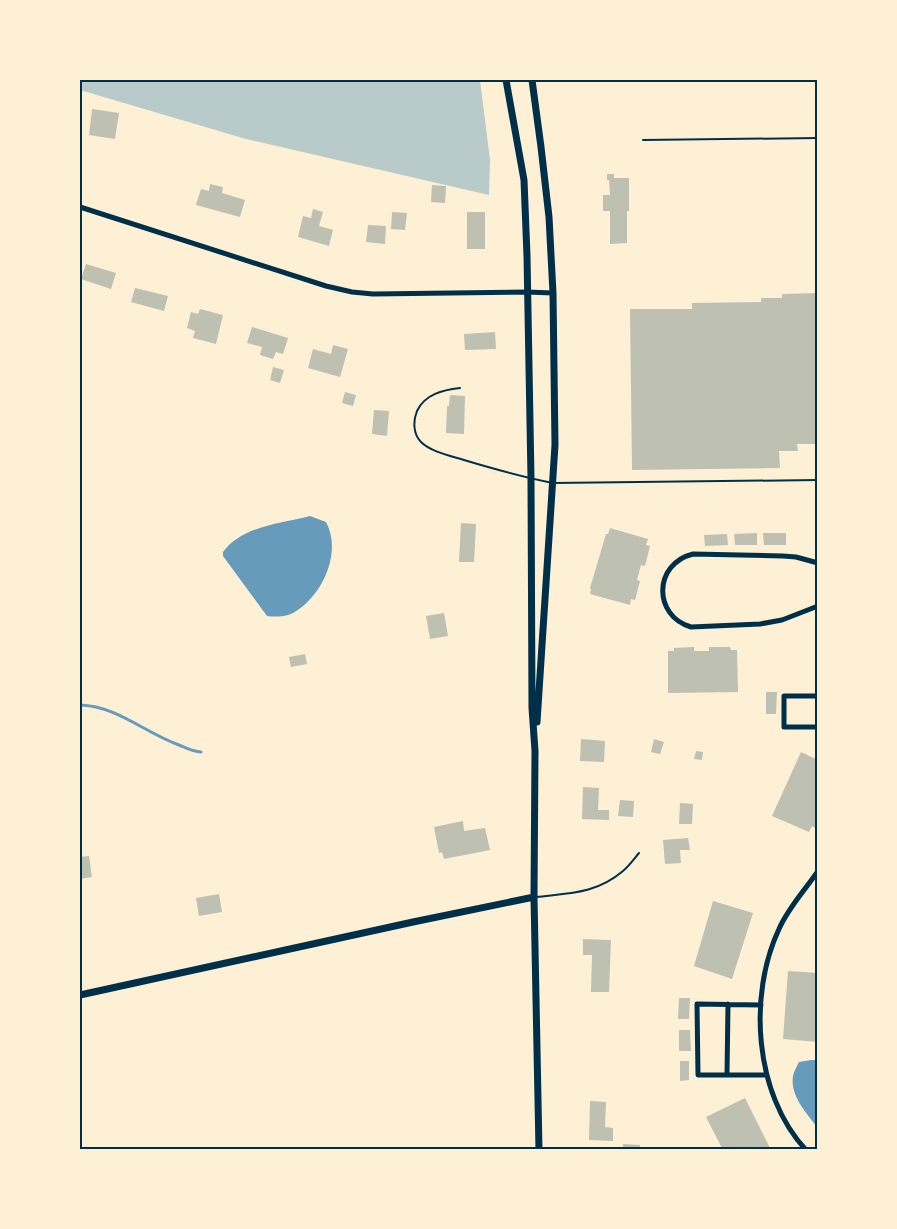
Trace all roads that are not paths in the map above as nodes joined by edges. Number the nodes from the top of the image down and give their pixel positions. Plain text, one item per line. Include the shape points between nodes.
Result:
1 (506, 80) edge
2 (531, 80) edge
3 (818, 138) edge
4 (643, 140) dead end
5 (80, 207) edge
6 (527, 291) junction
7 (553, 293) junction
8 (460, 388) dead end
9 (531, 478) junction
10 (818, 480) edge
11 (553, 483) junction
12 (818, 563) edge
13 (818, 606) edge
14 (818, 696) edge
15 (818, 727) edge
16 (535, 751) junction
17 (639, 852) dead end
18 (818, 872) edge
19 (534, 897) junction
20 (80, 996) edge
21 (728, 1004) junction
22 (761, 1005) junction
23 (727, 1075) junction
24 (766, 1075) junction
25 (539, 1149) edge
26 (806, 1149) edge

1 - 6 street via 524,180
2 - 7 street via 542,147
3 - 4 lane
5 - 6 street via 352,292
6 - 7 street
6 - 9 street
7 - 11 street
8 - 9 lane via 443,390 418,410 414,425 421,442 447,454
9 - 11 lane
9 - 16 street
10 - 11 lane
11 - 16 street
12 - 13 street via 783,556 693,554 668,569 662,591 671,613 691,627 760,624
14 - 15 street via 784,696 784,727
16 - 19 street
17 - 19 lane via 608,882 586,891
18 - 22 street via 772,945
19 - 20 street
19 - 25 street
21 - 22 street
21 - 23 street
21 - 23 street via 697,1004 698,1075
22 - 24 street
23 - 24 street
24 - 26 street via 779,1111

